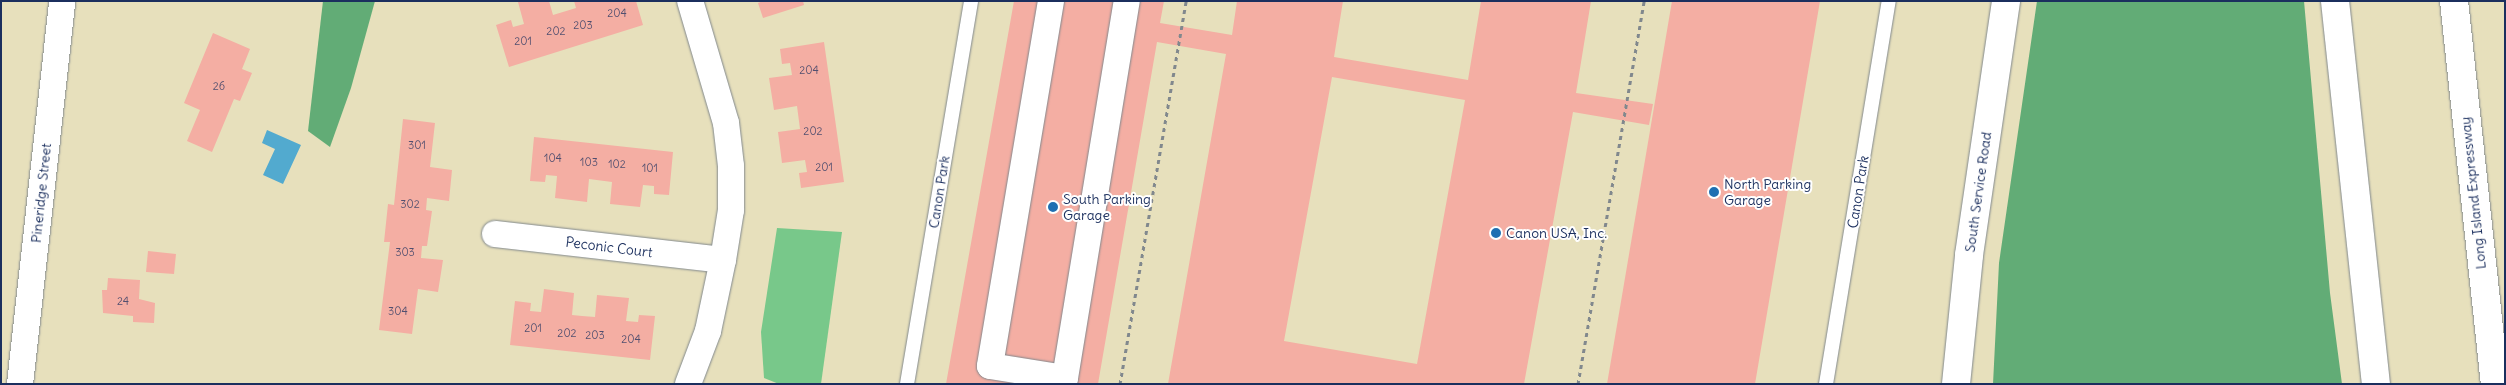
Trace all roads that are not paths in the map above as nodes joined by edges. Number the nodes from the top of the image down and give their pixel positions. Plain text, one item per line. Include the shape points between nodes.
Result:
1 (62, 1) edge
2 (690, 1) edge
3 (971, 1) edge
4 (1050, 1) edge
5 (1127, 1) edge
6 (1889, 1) edge
7 (2006, 1) edge
8 (2334, 1) edge
9 (2454, 1) edge
10 (495, 234) dead end
11 (723, 260) junction
12 (20, 384) edge
13 (688, 384) edge
14 (908, 384) edge
15 (1826, 384) edge
16 (1956, 384) edge
17 (2376, 384) edge
18 (2495, 384) edge

1 - 12 street, Pineridge Street
2 - 11 street via 726,123 732,166 731,210
3 - 14 lane, Canon Park
4 - 5 street via 990,366 1064,378
6 - 15 lane, Canon Park
7 - 16 main road, South Service Road via 1969,254
8 - 17 main road
9 - 18 main road, Long Island Expressway
10 - 11 street, Peconic Court
11 - 13 street via 708,331

